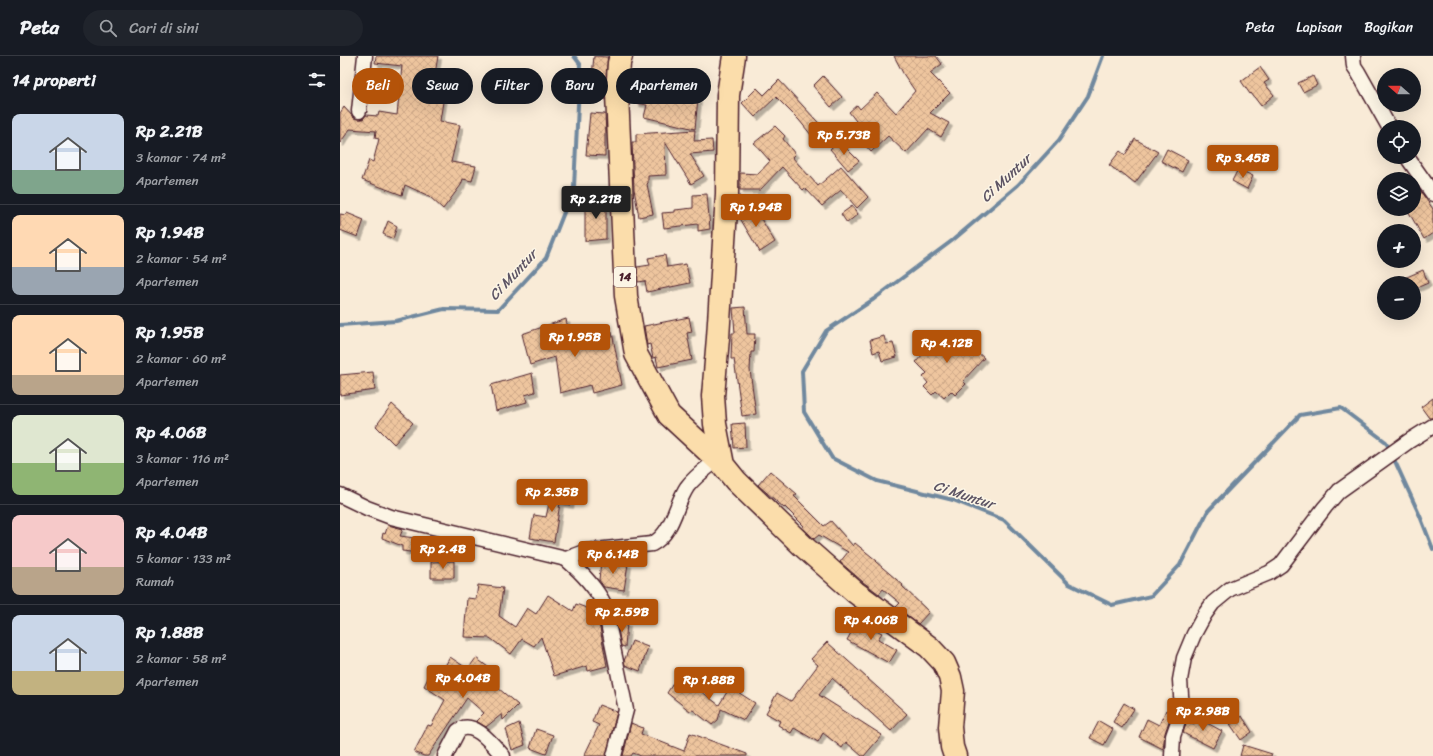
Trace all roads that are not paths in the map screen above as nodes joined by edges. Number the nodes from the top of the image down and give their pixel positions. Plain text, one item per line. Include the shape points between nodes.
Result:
1 (365, 56) edge
2 (621, 56) edge
3 (734, 56) edge
4 (1353, 56) edge
5 (359, 111) dead end
6 (1385, 120) edge
7 (1412, 164) edge
8 (1433, 194) edge
9 (1433, 426) edge
10 (720, 463) junction
11 (340, 495) edge
12 (566, 558) junction
13 (445, 756) edge
14 (503, 756) edge
15 (614, 756) edge
16 (955, 756) edge
17 (1172, 756) edge

1 - 5 street
2 - 10 highway, 14 via 617,94 626,288 636,354 669,415
3 - 10 highway, 14 via 728,95 727,194 713,396
4 - 6 street via 1354,66
7 - 8 street
9 - 17 street via 1339,491 1281,565 1269,573 1230,588 1213,603 1194,634 1184,658 1180,680 1182,710 1173,736
10 - 12 street via 695,478 688,486 670,525 659,540 652,544 587,550
10 - 16 highway, 14 via 778,522 843,582 929,647 944,663 953,691 950,727
11 - 12 street via 391,517
12 - 15 street via 599,593 604,604 626,710
13 - 14 street via 461,728 476,731 484,736

